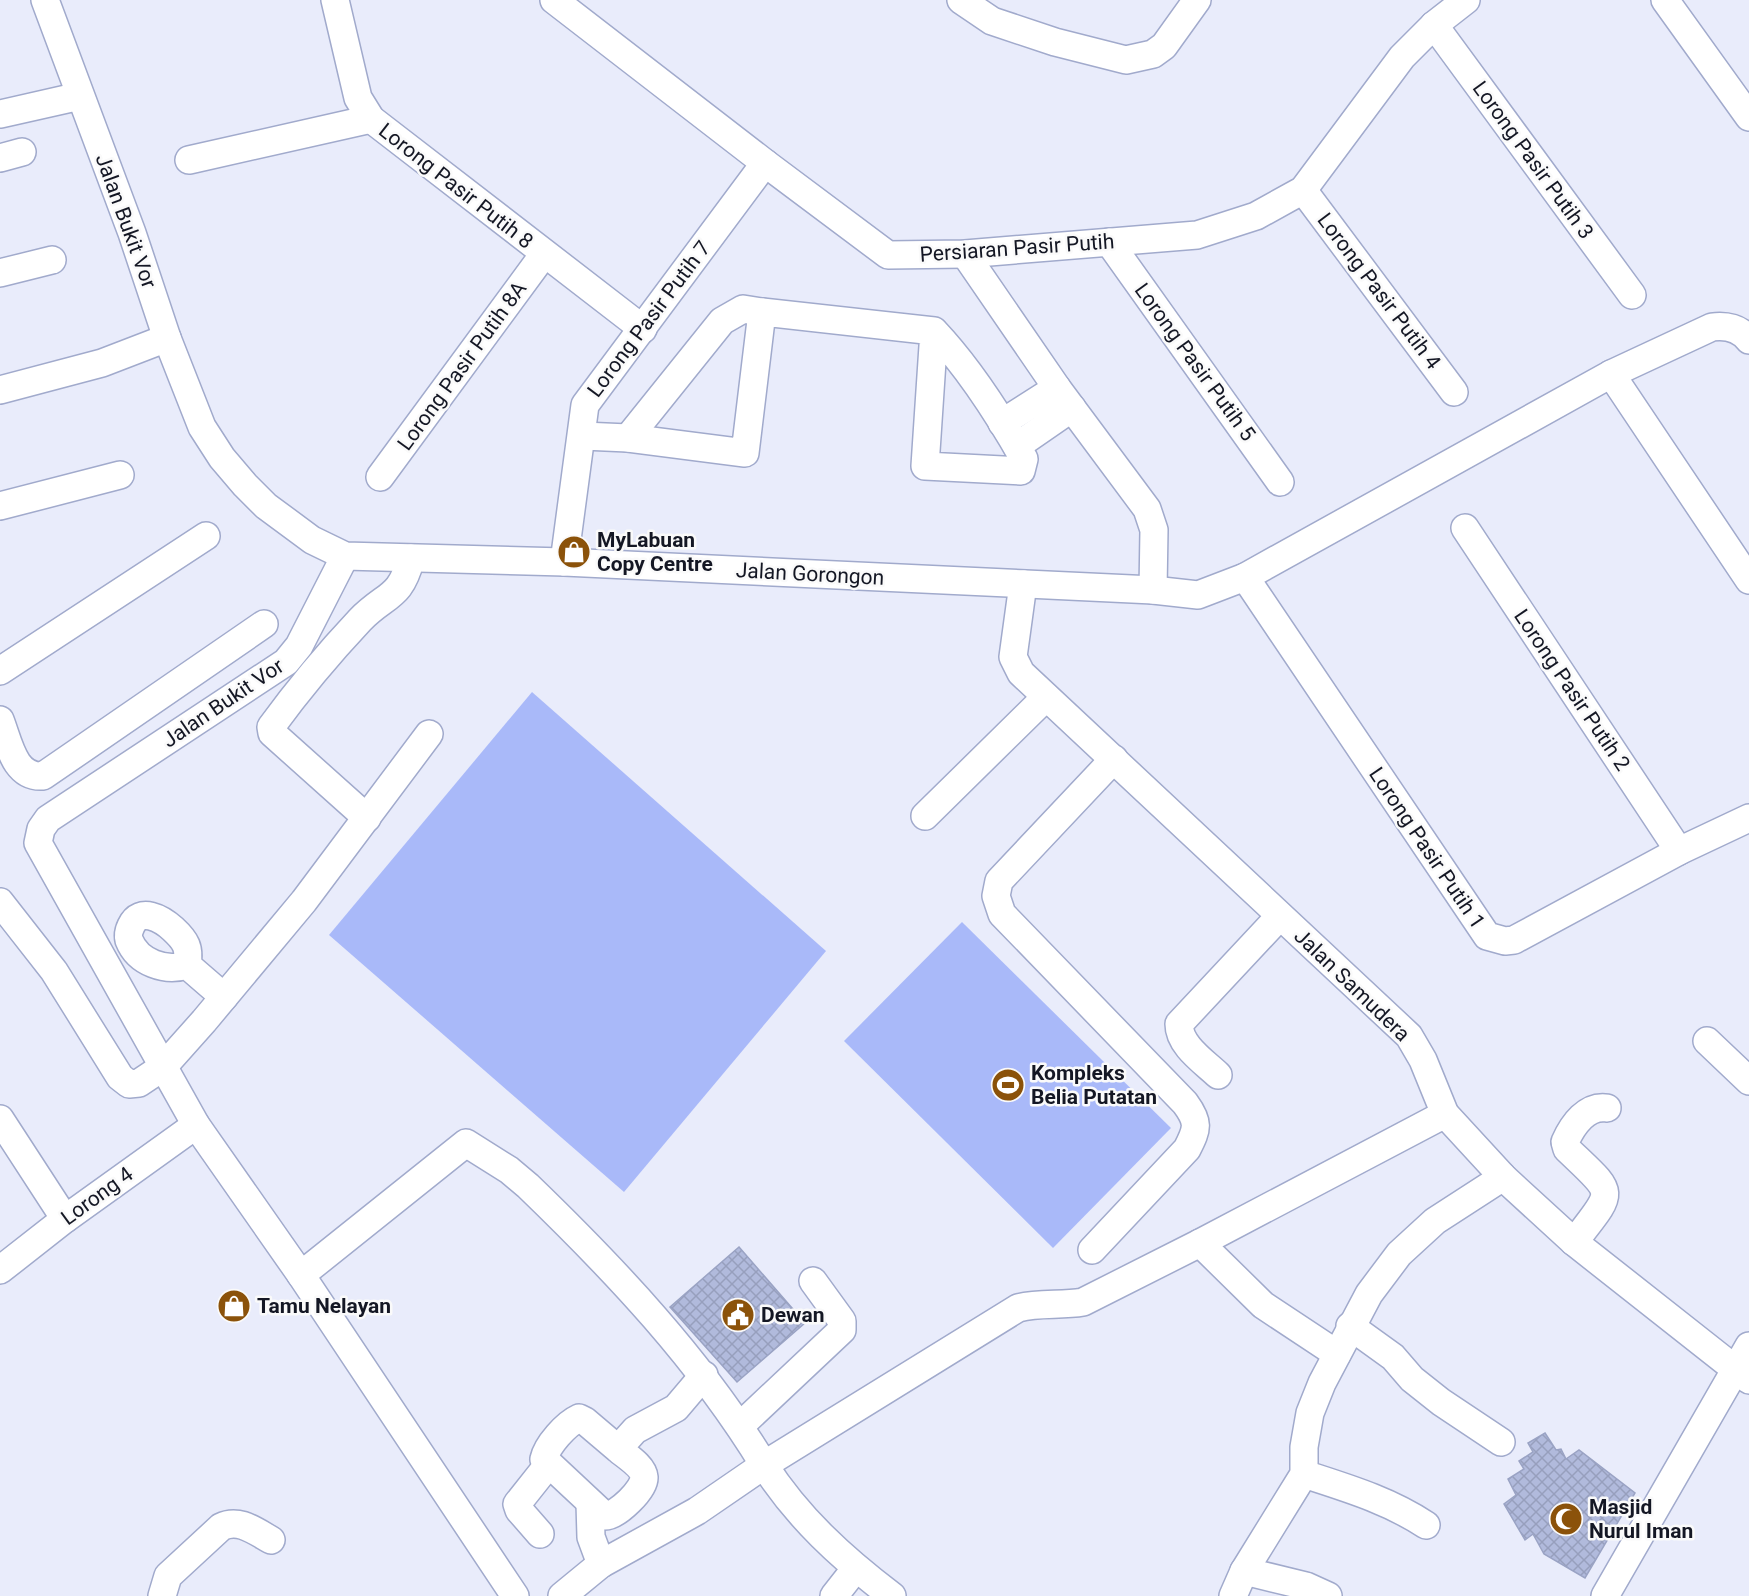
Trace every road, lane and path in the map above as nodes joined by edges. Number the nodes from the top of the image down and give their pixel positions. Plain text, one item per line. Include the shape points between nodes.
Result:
1 (45, 0) edge
2 (334, 0) edge
3 (554, 0) edge
4 (961, 0) edge
5 (1197, 0) edge
6 (1466, 0) edge
7 (1665, 0) edge
8 (1434, 25) junction
9 (80, 96) junction
10 (0, 114) edge
11 (1749, 117) edge
12 (371, 119) junction
13 (189, 160) dead end
14 (765, 163) junction
15 (1303, 190) junction
16 (1109, 242) junction
17 (544, 254) junction
18 (964, 254) junction
19 (51, 260) dead end
20 (0, 273) edge
21 (1632, 295) dead end
22 (762, 312) junction
23 (643, 329) junction
24 (934, 331) junction
25 (167, 338) junction
26 (1749, 340) edge
27 (1611, 374) junction
28 (0, 390) edge
29 (1454, 392) dead end
30 (1065, 398) junction
31 (1002, 423) junction
32 (583, 436) junction
33 (628, 438) junction
34 (1017, 447) junction
35 (120, 475) dead end
36 (380, 477) dead end
37 (1280, 482) dead end
38 (0, 506) edge
39 (1465, 528) dead end
40 (206, 536) dead end
41 (345, 556) junction
42 (411, 558) junction
43 (564, 562) junction
44 (1245, 577) junction
45 (1749, 580) edge
46 (1023, 584) junction
47 (1153, 590) junction
48 (264, 624) dead end
49 (0, 671) edge
50 (1046, 697) junction
51 (0, 720) edge
52 (429, 734) dead end
53 (1114, 759) junction
54 (926, 816) dead end
55 (367, 818) junction
56 (1749, 818) edge
57 (1679, 851) junction
58 (0, 902) edge
59 (1280, 916) junction
60 (187, 965) dead end
61 (224, 997) junction
62 (1707, 1041) dead end
63 (163, 1067) junction
64 (1218, 1075) dead end
65 (1749, 1081) edge
66 (1607, 1108) dead end
67 (1445, 1114) junction
68 (0, 1119) edge
69 (196, 1125) junction
70 (1503, 1177) junction
71 (65, 1219) junction
72 (1574, 1242) junction
73 (1200, 1243) junction
74 (1092, 1250) dead end
75 (0, 1270) edge
76 (301, 1275) junction
77 (813, 1281) dead end
78 (1350, 1326) junction
79 (1337, 1354) junction
80 (1744, 1365) edge
81 (704, 1375) junction
82 (740, 1426) junction
83 (1501, 1442) dead end
84 (618, 1449) junction
85 (548, 1465) junction
86 (764, 1465) junction
87 (1304, 1474) junction
88 (590, 1503) junction
89 (1426, 1525) dead end
90 (540, 1534) dead end
91 (272, 1540) dead end
92 (601, 1564) junction
93 (856, 1568) junction
94 (1244, 1571) junction
95 (162, 1596) edge
96 (515, 1596) edge
97 (562, 1596) edge
98 (834, 1596) edge
99 (892, 1596) edge
100 (1233, 1596) edge
101 (1328, 1596) edge
102 (1605, 1596) edge

1 - 9 street, Jalan Bukit Vor
2 - 12 street, Lorong Pasir Putih 8 via 358,98
3 - 14 street, Persiaran Pasir Putih
4 - 5 street via 992,21 1126,60 1153,54 1164,45
6 - 8 street, Persiaran Pasir Putih
7 - 11 street
8 - 15 street, Persiaran Pasir Putih via 1402,57
8 - 21 street, Lorong Pasir Putih 3
9 - 10 street
9 - 25 street, Jalan Bukit Vor
12 - 13 street
12 - 17 street, Lorong Pasir Putih 8
14 - 18 street, Persiaran Pasir Putih via 888,255
14 - 23 street, Lorong Pasir Putih 7
15 - 16 street, Persiaran Pasir Putih via 1256,216 1197,235
15 - 29 street, Lorong Pasir Putih 4
16 - 18 street, Persiaran Pasir Putih
16 - 37 street, Lorong Pasir Putih 5
17 - 23 street, Lorong Pasir Putih 8
17 - 36 street, Lorong Pasir Putih 8A
18 - 30 street
19 - 20 street
22 - 24 street
22 - 33 street via 743,309 722,321
22 - 33 street via 745,453
23 - 32 street, Lorong Pasir Putih 7 via 585,405
24 - 31 street
24 - 34 street via 924,466 1021,471 1024,459
25 - 28 street via 102,363
25 - 41 street, Jalan Bukit Vor via 202,428 222,458 266,506 312,540
26 - 27 street, Jalan Gorongon via 1726,325 1712,327
27 - 44 street, Jalan Gorongon
27 - 45 street
30 - 31 street
30 - 34 street
30 - 47 street via 1147,509 1154,530
31 - 34 street
32 - 33 street
32 - 43 street, Lorong Pasir Putih 7
35 - 38 street
39 - 57 street, Lorong Pasir Putih 2
40 - 49 street
41 - 42 street, Jalan Gorongon
41 - 63 street, Jalan Bukit Vor via 299,646 286,662 48,819 41,829 38,843
42 - 43 street, Jalan Gorongon
42 - 55 street via 394,595 362,618 271,727 272,733
43 - 46 street, Jalan Gorongon
44 - 47 street, Jalan Gorongon via 1198,595
44 - 57 street, Lorong Pasir Putih 1 via 1486,936 1514,940
46 - 47 street, Jalan Gorongon
46 - 50 street, Jalan Samudera via 1013,657 1021,673
48 - 51 street via 43,776 31,777 20,771
50 - 53 street, Jalan Samudera
50 - 54 street
52 - 55 street
53 - 59 street, Jalan Samudera
53 - 74 street via 999,881 996,896 1002,914 1196,1118 1195,1133 1187,1149
55 - 61 street
56 - 57 street, Lorong Pasir Putih 1
58 - 63 street via 54,971 120,1077 129,1084 140,1083
59 - 64 street via 1179,1024 1179,1035
59 - 67 street, Jalan Samudera via 1409,1036
60 - 61 street
61 - 63 street
62 - 65 street
63 - 69 street, Jalan Bukit Vor
66 - 72 street via 1597,1106 1588,1110 1565,1142 1606,1192 1605,1202
67 - 70 street, Jalan Samudera
67 - 73 street
68 - 71 street
69 - 71 street, Lorong 4
69 - 76 street, Jalan Bukit Vor
70 - 72 street, Jalan Samudera
70 - 78 street via 1434,1221 1399,1254
71 - 75 street, Lorong 4
72 - 80 street, Jalan Samudera
73 - 79 street via 1263,1305
73 - 86 street via 1083,1302 1036,1303 1017,1308
76 - 81 street via 466,1143 509,1170 536,1193 668,1330
76 - 96 street, Jalan Bukit Vor
77 - 82 street via 842,1321 842,1330
78 - 79 street
78 - 83 street via 1393,1357 1419,1384
79 - 87 street via 1310,1413
80 - 102 street
81 - 82 street
81 - 84 street via 676,1408 635,1430
82 - 86 street
84 - 85 street via 579,1418 545,1452
84 - 88 street via 641,1469 643,1484 612,1516 605,1516
85 - 88 street
85 - 90 street via 517,1504
86 - 92 street via 698,1511
86 - 93 street via 786,1498
87 - 89 street via 1400,1508
87 - 94 street
88 - 92 street via 591,1537
91 - 95 street via 230,1522 168,1576
92 - 97 street
93 - 98 street
93 - 99 street
94 - 100 street
94 - 101 street via 1306,1586

